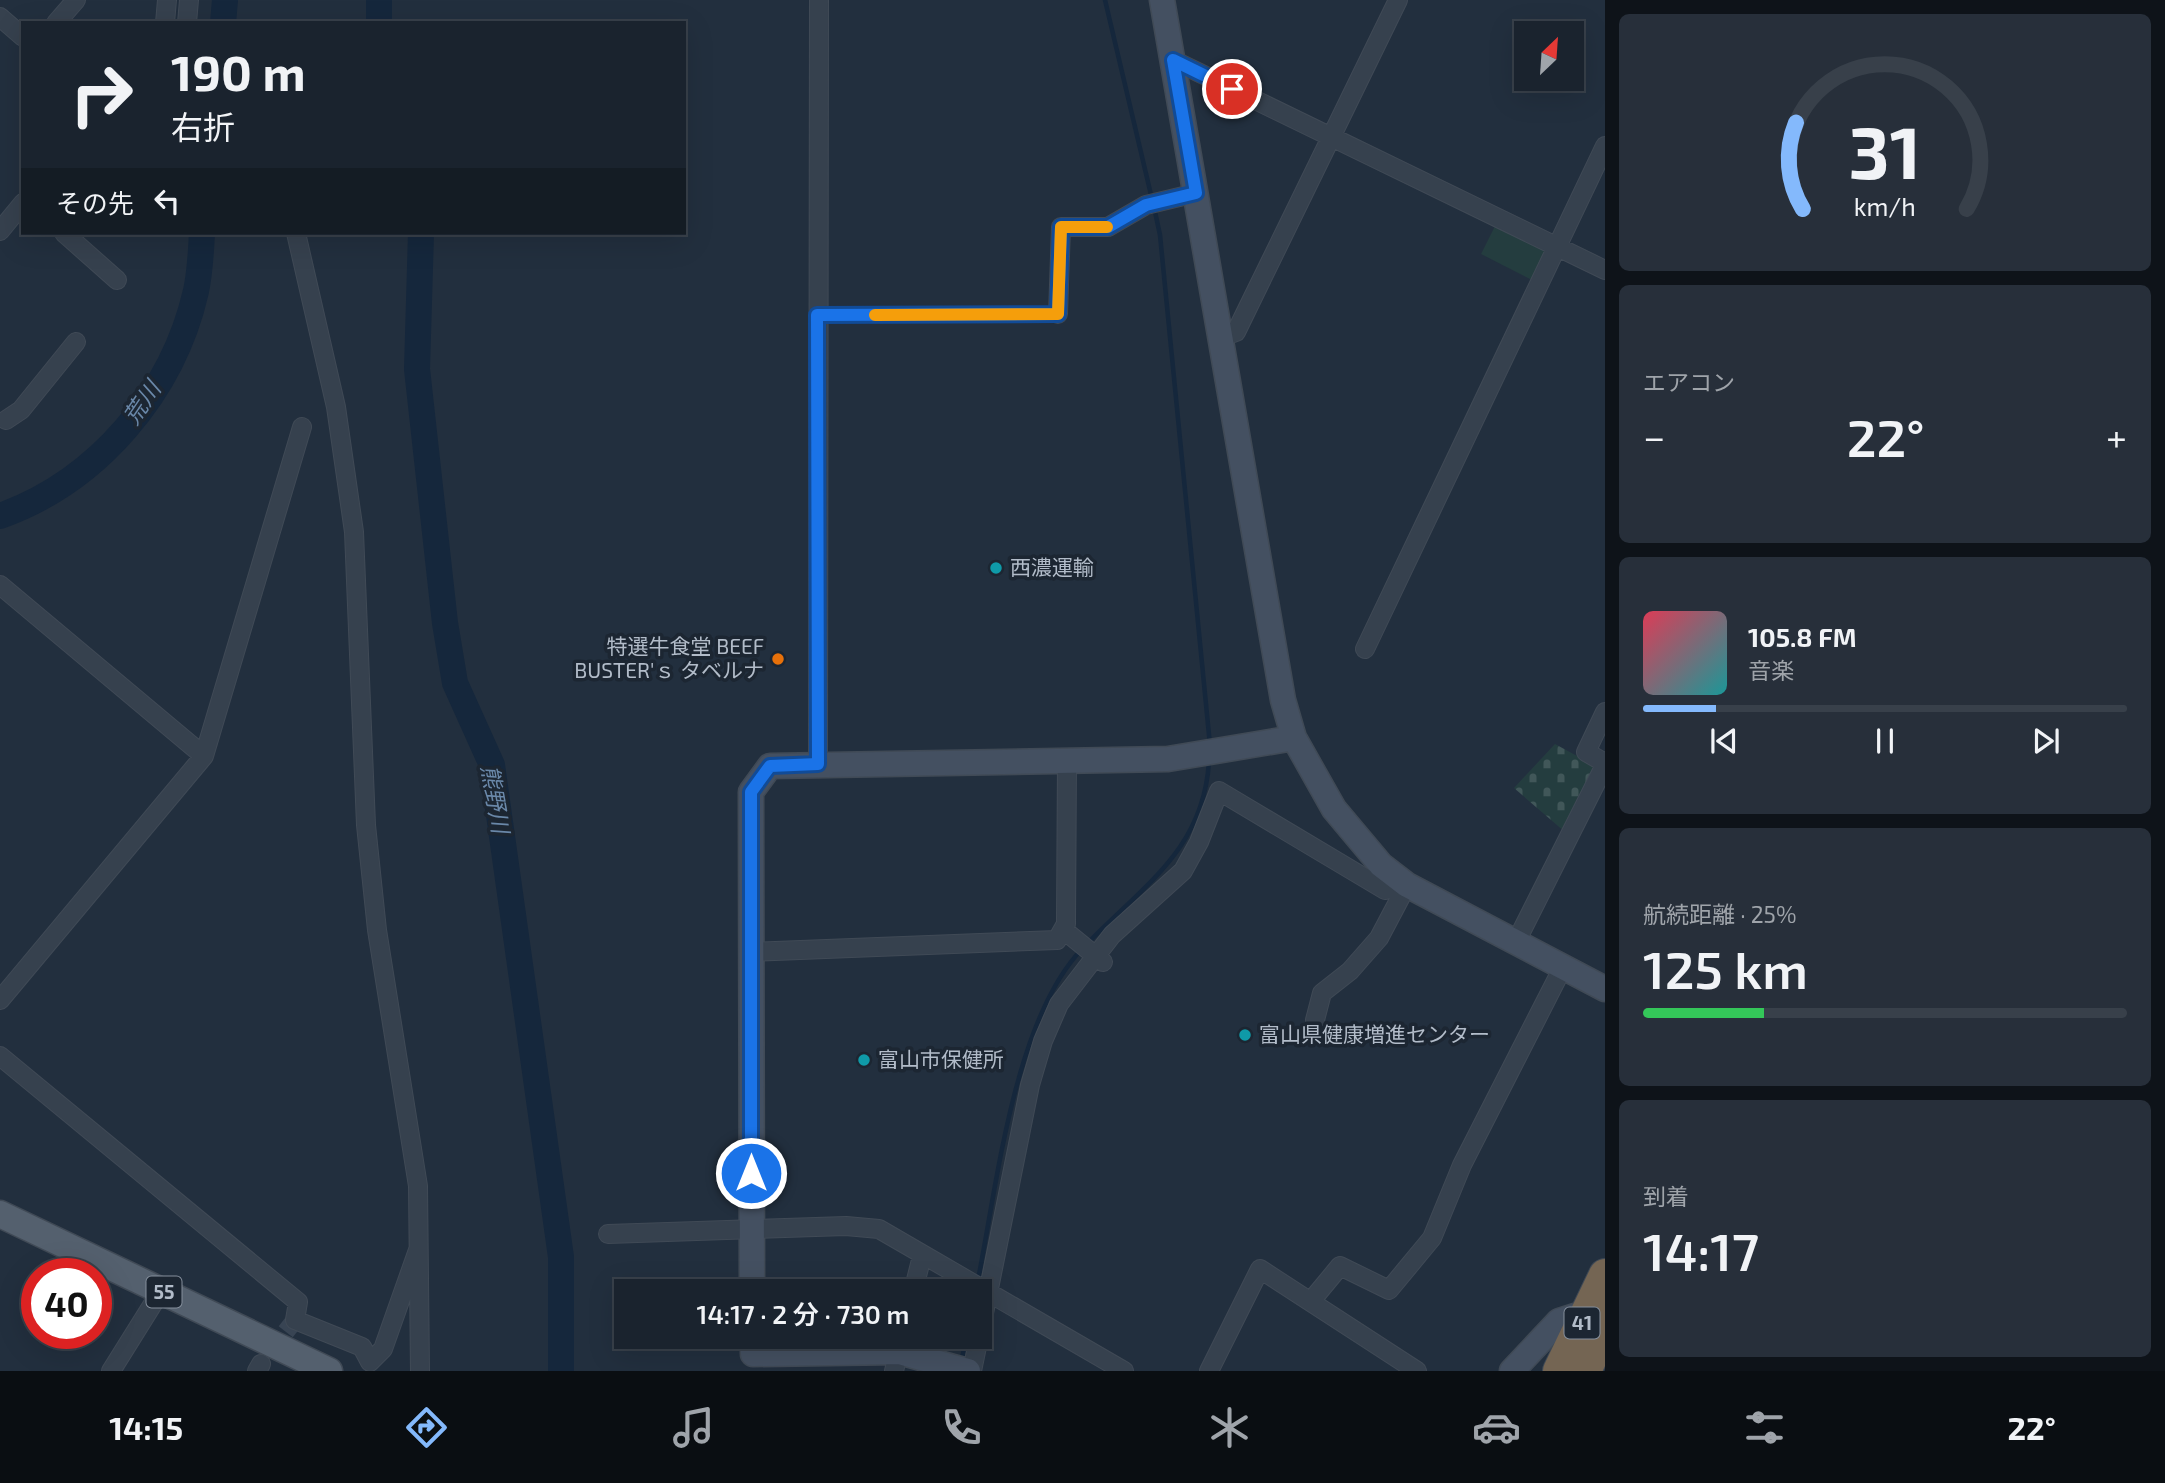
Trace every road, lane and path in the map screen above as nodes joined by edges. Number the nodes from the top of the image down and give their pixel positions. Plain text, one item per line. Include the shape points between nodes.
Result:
1 (76, 0) edge
2 (167, 0) edge
3 (189, 0) edge
4 (819, 0) edge
5 (1162, 0) edge
6 (1398, 0) edge
7 (0, 17) edge
8 (58, 21) edge
9 (165, 21) edge
10 (187, 21) edge
11 (21, 35) edge
12 (1173, 60) junction
13 (1330, 136) junction
14 (1605, 146) edge
15 (1196, 193) junction
16 (21, 206) edge
17 (0, 231) edge
18 (66, 235) edge
19 (296, 235) edge
20 (1556, 246) junction
21 (1605, 270) edge
22 (117, 280) dead end
23 (1058, 314) joint
24 (817, 315) junction
25 (1220, 338) junction
26 (76, 342) dead end
27 (2, 416) edge
28 (302, 427) dead end
29 (0, 585) edge
30 (1365, 649) dead end
31 (1605, 712) edge
32 (1294, 738) junction
33 (204, 756) junction
34 (1067, 760) junction
35 (818, 764) junction
36 (1605, 764) edge
37 (1407, 885) junction
38 (1065, 931) junction
39 (1516, 942) junction
40 (752, 953) junction
41 (1100, 959) junction
42 (1563, 967) junction
43 (1605, 989) edge
44 (0, 1000) edge
45 (1315, 1020) dead end
46 (0, 1056) edge
47 (0, 1214) edge
48 (751, 1228) junction
49 (608, 1234) dead end
50 (420, 1246) junction
51 (922, 1256) junction
52 (1605, 1275) edge
53 (752, 1279) edge
54 (916, 1279) edge
55 (963, 1279) edge
56 (991, 1279) edge
57 (161, 1291) junction
58 (992, 1295) edge
59 (1311, 1301) junction
60 (1596, 1320) edge
61 (976, 1349) edge
62 (898, 1353) edge
63 (753, 1354) edge
64 (111, 1371) edge
65 (329, 1371) edge
66 (420, 1371) edge
67 (970, 1371) edge
68 (1124, 1371) edge
69 (1209, 1371) edge
70 (1418, 1371) edge
71 (1512, 1371) edge
72 (1559, 1371) edge
73 (1585, 1371) edge

1 - 8 street
2 - 9 street
3 - 10 street
4 - 24 street
5 - 12 street
6 - 13 street
7 - 11 street
12 - 13 street
12 - 15 street
13 - 20 street
13 - 25 street via 1236,332
14 - 20 street
15 - 23 street via 1146,205 1108,227 1061,227
15 - 25 street
16 - 17 street
18 - 22 street
19 - 50 street via 336,407 354,532 366,825 377,930 418,1186
20 - 21 street
20 - 30 street
23 - 24 lane
24 - 35 street
25 - 32 street
26 - 27 street via 20,410
28 - 33 street
29 - 33 street
31 - 36 street via 1586,752
32 - 34 street via 1168,759
32 - 37 street via 1334,809 1381,865
33 - 44 street
34 - 35 street
34 - 38 street
35 - 40 street via 770,766 751,792
36 - 39 street
37 - 39 street
37 - 41 street via 1385,890 1219,791 1183,872 1112,935
37 - 45 street via 1379,937 1350,971 1322,993
38 - 40 street via 1057,940
38 - 41 street
39 - 42 street
40 - 48 street
41 - 56 street via 1059,1004 1043,1041
42 - 43 street
42 - 59 street via 1462,1165 1432,1238 1389,1290 1340,1266
46 - 50 street via 298,1301 295,1321 362,1347 370,1362 383,1349
47 - 57 main road, 55
48 - 49 street
48 - 51 street via 879,1229
48 - 53 street
50 - 66 street
51 - 54 street
51 - 55 street
52 - 60 highway, 41
57 - 64 street
57 - 65 main road, 55
58 - 68 street
59 - 69 street via 1260,1269
59 - 70 street
60 - 71 street via 1559,1321
60 - 72 highway, 41
60 - 73 highway, 41
61 - 67 street
62 - 63 street
62 - 67 street

